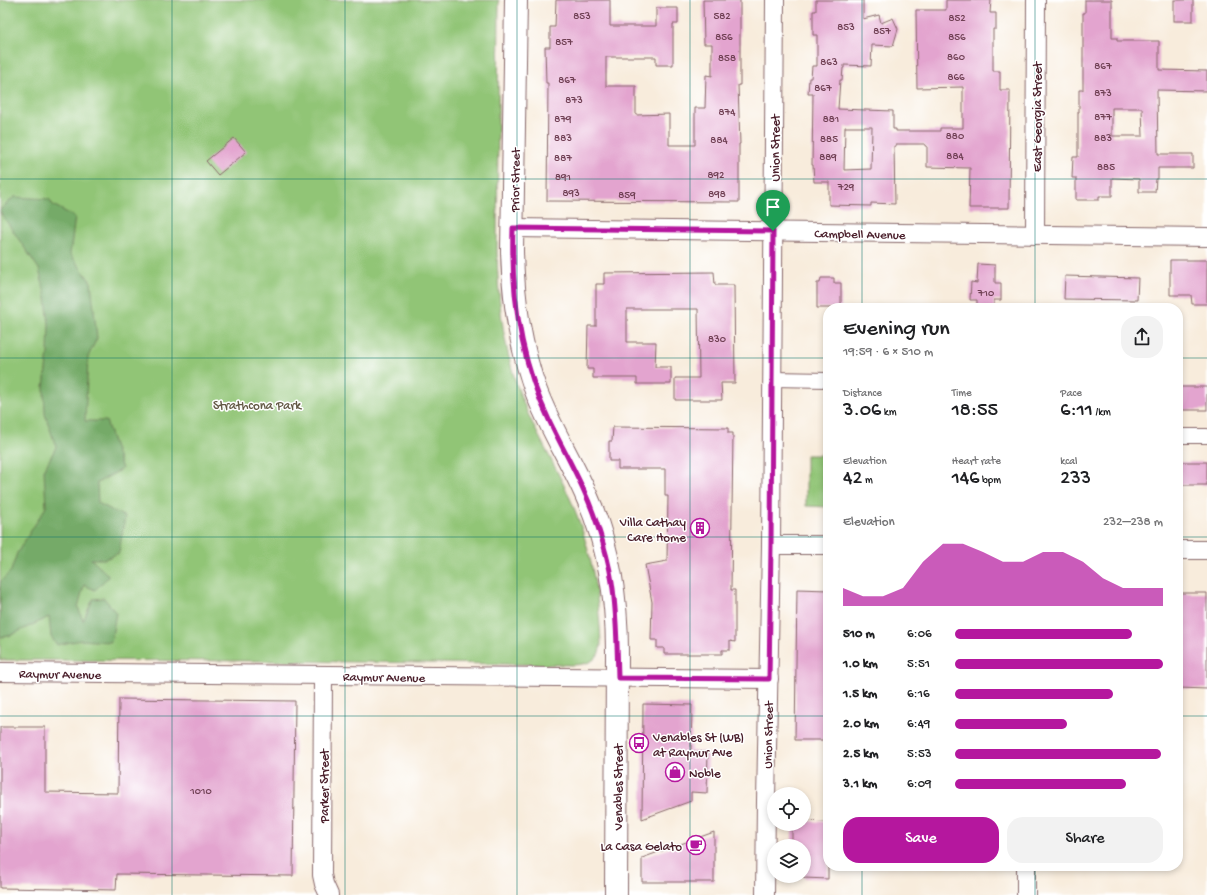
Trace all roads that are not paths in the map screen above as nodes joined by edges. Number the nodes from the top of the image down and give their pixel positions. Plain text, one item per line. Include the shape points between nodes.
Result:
1 (516, 0) edge
2 (775, 0) edge
3 (1036, 0) edge
4 (513, 228) junction
5 (773, 231) junction
6 (1035, 235) junction
7 (1207, 237) edge
8 (772, 379) junction
9 (823, 380) edge
10 (1183, 436) edge
11 (1207, 436) edge
12 (771, 545) junction
13 (823, 546) edge
14 (1183, 550) edge
15 (1207, 550) edge
16 (0, 672) edge
17 (323, 675) junction
18 (618, 678) junction
19 (769, 679) junction
20 (1026, 871) edge
21 (329, 895) edge
22 (616, 895) edge
23 (765, 895) edge
24 (1026, 895) edge

1 - 4 main road, Prior Street
2 - 5 street, Union Street
3 - 6 street, East Georgia Street
4 - 5 street, Campbell Avenue
4 - 18 main road, Prior Street via 513,280 519,328 537,392 588,499 602,541 612,580
5 - 6 street, Campbell Avenue
5 - 8 street, Union Street
6 - 7 street, Campbell Avenue
8 - 9 street
8 - 12 street, Union Street
10 - 11 street
12 - 13 street
12 - 19 street, Union Street
14 - 15 street
16 - 17 street, Raymur Avenue
17 - 18 street, Raymur Avenue
17 - 21 street, Parker Street via 322,874
18 - 19 street, Raymur Avenue
18 - 22 main road, Venables Street
19 - 23 street, Union Street
20 - 24 street

